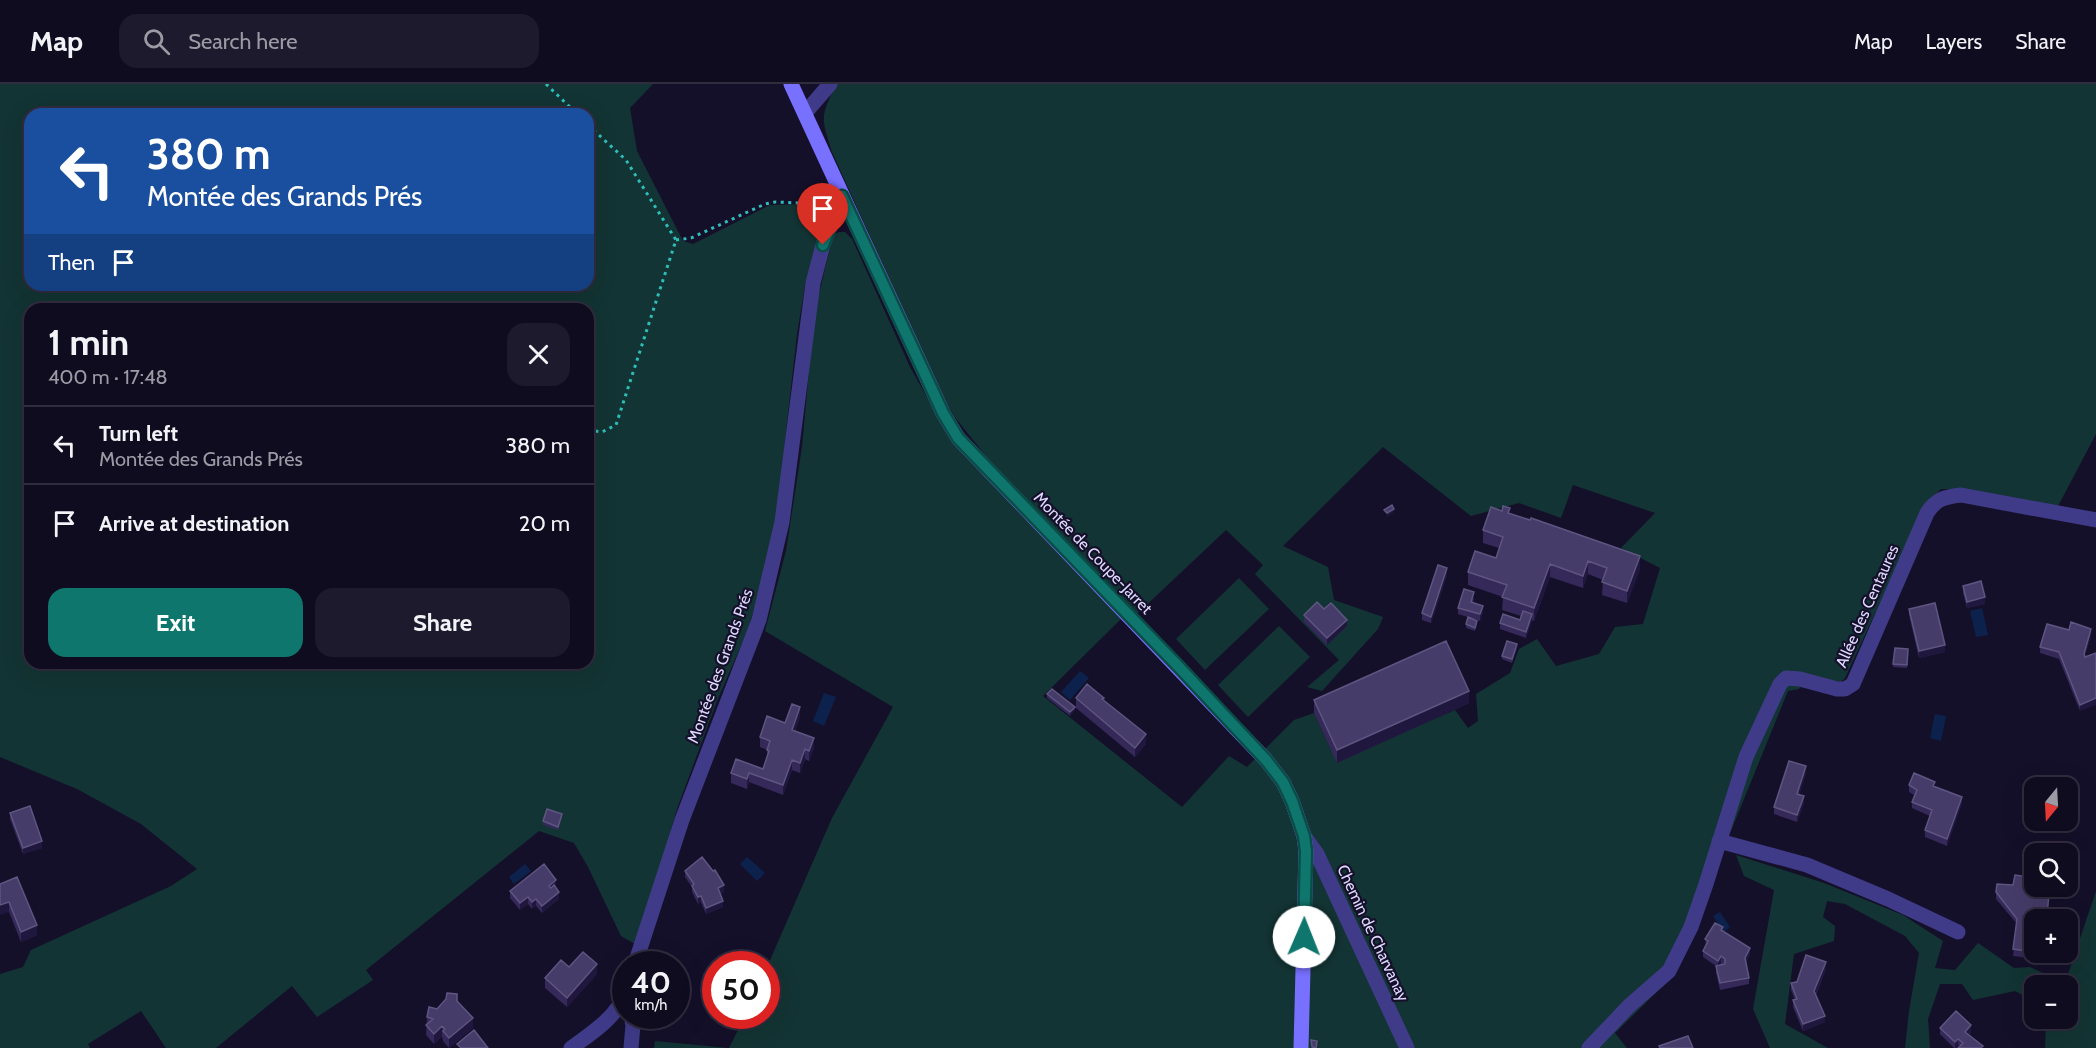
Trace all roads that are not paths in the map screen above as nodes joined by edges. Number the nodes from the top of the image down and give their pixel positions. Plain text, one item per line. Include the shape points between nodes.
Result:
1 (791, 84) edge
2 (830, 84) edge
3 (805, 113) junction
4 (841, 199) junction
5 (2096, 520) edge
6 (1304, 836) junction
7 (1719, 841) junction
8 (1958, 933) dead end
9 (639, 951) edge
10 (612, 1014) edge
11 (633, 1029) edge
12 (572, 1048) edge
13 (631, 1048) edge
14 (1301, 1048) edge
15 (1407, 1048) edge
16 (1589, 1048) edge

1 - 3 main road, Montée de Coupe-Jarret
2 - 3 street
3 - 4 main road, Montée de Coupe-Jarret
4 - 6 main road, Montée de Coupe-Jarret via 958,438 1266,760 1283,782
4 - 9 street, Montée des Grands Prés via 813,283 782,522 759,621 682,820
5 - 7 street, Allée des Centaures via 1960,495 1937,500 1927,513 1853,684 1837,689 1786,678 1780,684 1746,757
6 - 14 main road, Montée de Coupe-Jarret
6 - 15 street, Chemin de Charvanay via 1317,854
7 - 8 street via 1807,865
7 - 16 street, Allée des Centaures via 1691,927 1670,971
10 - 12 street
11 - 13 street

